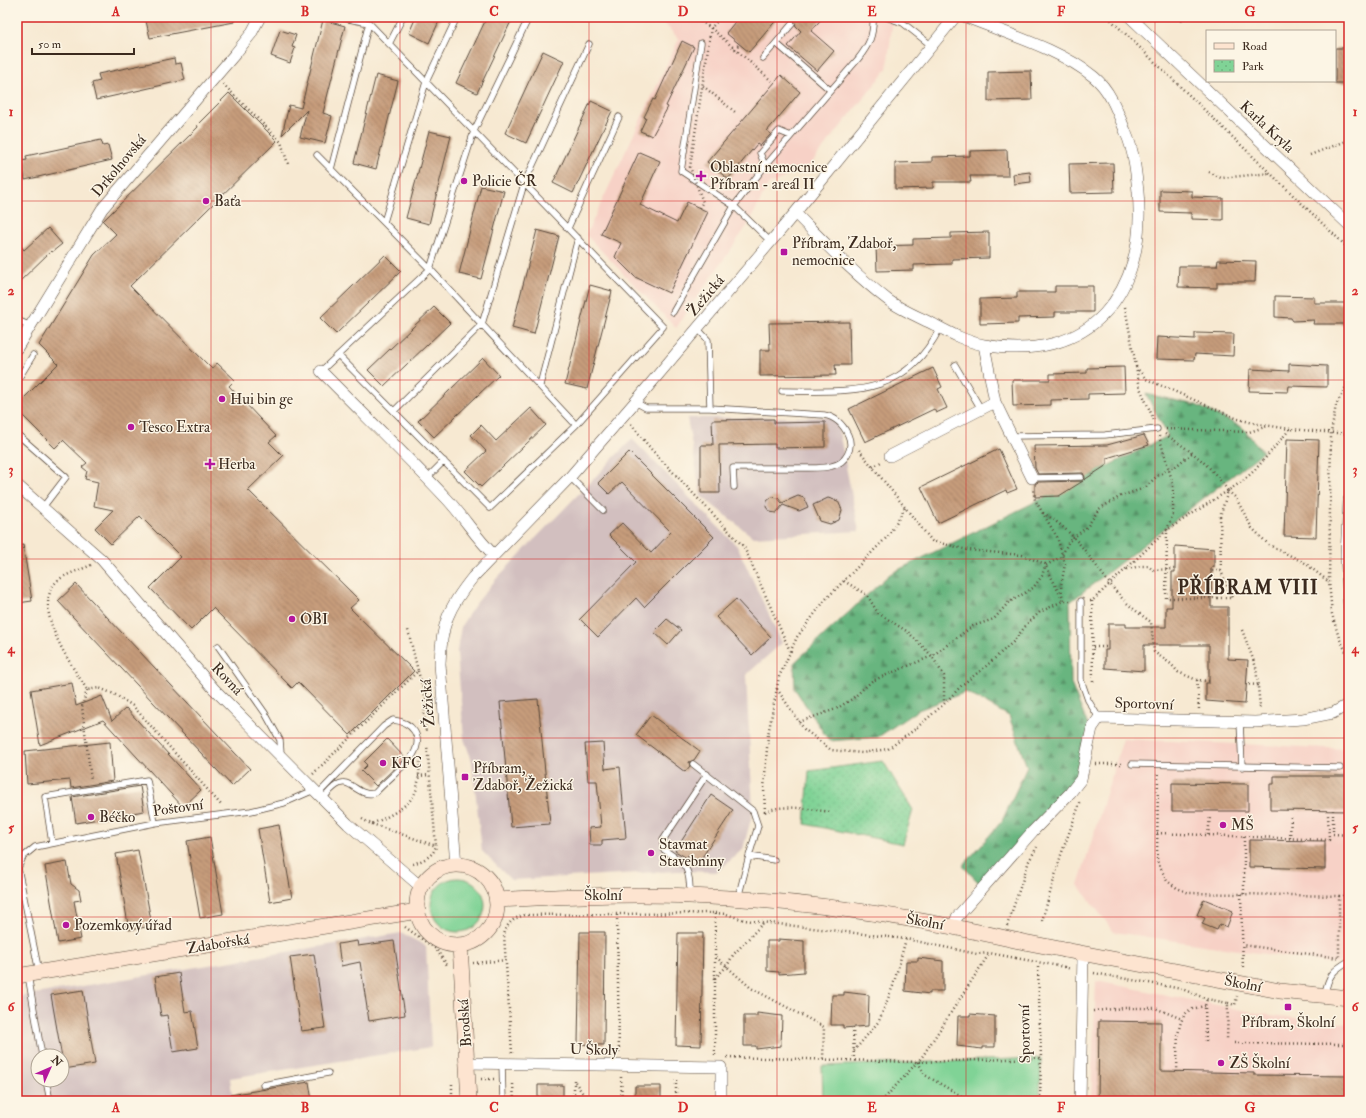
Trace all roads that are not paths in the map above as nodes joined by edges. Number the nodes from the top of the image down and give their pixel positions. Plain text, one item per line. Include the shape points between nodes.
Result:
1 (260, 17) edge
2 (338, 17) edge
3 (403, 17) edge
4 (457, 17) edge
5 (529, 17) edge
6 (873, 17) edge
7 (886, 17) edge
8 (955, 17) edge
9 (966, 17) edge
10 (1130, 17) edge
11 (369, 23) junction
12 (792, 24) dead end
13 (701, 43) dead end
14 (776, 43) junction
15 (389, 44) junction
16 (589, 44) dead end
17 (932, 46) junction
18 (763, 58) dead end
19 (426, 82) junction
20 (830, 90) junction
21 (619, 117) dead end
22 (474, 131) junction
23 (791, 136) junction
24 (316, 155) dead end
25 (765, 166) junction
26 (331, 169) junction
27 (524, 184) junction
28 (734, 206) junction
29 (795, 213) junction
30 (384, 222) junction
31 (1349, 225) edge
32 (568, 228) junction
33 (578, 238) junction
34 (771, 242) junction
35 (430, 269) junction
36 (673, 312) dead end
37 (17, 320) edge
38 (482, 324) junction
39 (31, 326) junction
40 (940, 328) junction
41 (698, 329) junction
42 (984, 345) junction
43 (17, 348) edge
44 (33, 355) dead end
45 (338, 355) junction
46 (955, 365) dead end
47 (321, 371) joint
48 (17, 382) edge
49 (540, 385) junction
50 (782, 391) dead end
51 (635, 402) junction
52 (995, 402) junction
53 (710, 408) junction
54 (981, 409) junction
55 (394, 411) junction
56 (576, 425) junction
57 (1157, 429) road end
58 (17, 434) edge
59 (1011, 436) junction
60 (890, 456) dead end
61 (444, 461) junction
62 (570, 477) junction
63 (1081, 477) dead end
64 (427, 478) junction
65 (1032, 478) joint
66 (17, 485) edge
67 (734, 487) dead end
68 (1349, 500) edge
69 (43, 507) junction
70 (603, 510) dead end
71 (494, 556) junction
72 (1082, 601) road end
73 (1349, 606) edge
74 (218, 646) dead end
75 (1349, 704) edge
76 (1099, 718) junction
77 (1240, 722) junction
78 (281, 757) junction
79 (693, 764) dead end
80 (1132, 764) road end
81 (1242, 767) junction
82 (1340, 768) dead end
83 (707, 774) junction
84 (318, 794) junction
85 (155, 823) junction
86 (52, 844) junction
87 (749, 856) junction
88 (774, 860) dead end
89 (456, 865) junction
90 (421, 888) junction
91 (690, 896) junction
92 (738, 898) junction
93 (497, 900) junction
94 (418, 911) junction
95 (953, 927) junction
96 (460, 945) junction
97 (1083, 954) junction
98 (1349, 961) edge
99 (28, 974) edge
100 (1324, 996) junction
101 (1349, 998) edge
102 (41, 1048) edge
103 (467, 1063) junction
104 (507, 1063) junction
105 (328, 1073) dead end
106 (263, 1085) dead end
107 (48, 1088) edge
108 (50, 1101) edge
109 (470, 1101) edge
110 (503, 1101) edge
111 (721, 1101) edge
112 (1080, 1101) edge

1 - 39 street, Drkolnovská via 251,34 102,208
2 - 11 lane
3 - 15 lane
4 - 19 lane
5 - 22 lane
6 - 20 lane, Žežická via 869,44
7 - 17 lane via 903,23
8 - 17 street, Žežická
9 - 42 street via 1048,50 1095,77 1115,105 1131,144 1136,166 1139,204 1137,246 1126,285 1113,304 1096,321 1061,342 1014,347
10 - 31 street, Karla Kryla
11 - 15 lane
11 - 26 lane
12 - 14 lane
13 - 28 lane via 681,171
14 - 18 lane
14 - 20 lane
15 - 19 lane
16 - 27 lane
17 - 29 street, Žežická
19 - 22 lane
19 - 30 lane
20 - 23 lane, Žežická
21 - 32 lane
22 - 27 lane
22 - 35 lane
23 - 25 lane, Žežická
23 - 25 lane via 779,131 760,154
24 - 26 lane
25 - 28 lane, Žežická
26 - 30 lane
27 - 32 lane
27 - 38 lane
28 - 34 lane
28 - 36 lane, Žežická
29 - 34 street, Žežická
29 - 40 street via 889,301
30 - 35 lane
32 - 33 lane
33 - 49 lane
33 - 56 lane via 663,327
34 - 41 street, Žežická
35 - 38 lane
35 - 45 lane
37 - 39 lane
38 - 49 lane
38 - 55 lane
39 - 43 street, Drkolnovská
40 - 42 street
40 - 50 lane via 932,345 916,361 893,379 873,387 852,391
41 - 51 street, Žežická
41 - 53 lane via 708,340
42 - 52 street
44 - 48 lane
45 - 47 lane
45 - 55 lane
46 - 54 lane
47 - 64 street
49 - 56 lane
51 - 53 lane via 646,408
51 - 62 street, Žežická
52 - 54 street
52 - 59 street
53 - 67 lane via 830,416 843,426 850,441 846,457 833,466 733,468
54 - 60 street
55 - 61 lane
56 - 61 lane via 490,508
57 - 59 lane via 1105,435
58 - 69 lane via 66,477
59 - 65 street
61 - 64 lane
62 - 70 lane
62 - 71 street, Žežická
63 - 65 lane
64 - 71 street
66 - 69 street, Rovná
68 - 73 street via 1346,555
69 - 78 street, Rovná via 102,560 214,689
71 - 89 street, Žežická via 458,595 448,614 441,639 441,687
72 - 76 lane via 1081,680 1088,700
74 - 78 lane via 265,713 280,740
75 - 77 street, Sportovní via 1333,713 1303,719
76 - 77 street, Sportovní
76 - 95 street, Sportovní via 1092,728 1081,779 968,905
77 - 81 lane
78 - 84 street, Rovná
79 - 83 lane
80 - 81 lane
81 - 82 lane
83 - 87 lane via 748,805 757,818 758,826
83 - 91 lane via 662,840 663,849 683,862 690,877
84 - 84 lane via 344,783 362,793 376,793 412,755 416,746 416,734 411,726 403,721 393,720 384,726
84 - 85 lane, Poštovní via 251,811
84 - 90 street, Rovná
85 - 86 lane, Poštovní
85 - 86 lane via 147,780 45,797
86 - 99 lane, Poštovní via 35,847 23,857 18,868
87 - 88 lane
87 - 92 lane
89 - 90 street via 431,875
89 - 93 street via 480,872 491,884
90 - 94 street
91 - 92 street, Školní
91 - 93 street, Školní via 586,895
92 - 95 street, Školní via 878,913
93 - 96 street via 495,918 485,934
94 - 96 street via 422,924 434,937
94 - 99 street, Zdabořská
95 - 97 street, Školní, bridge
96 - 103 street, Brodská
97 - 100 street, Školní
97 - 112 street
98 - 100 lane via 1327,980
99 - 102 lane, Poštovní
100 - 101 street, Školní
103 - 104 street, U Školy
103 - 109 street, Brodská
104 - 110 lane via 502,1079
104 - 111 street, U Školy via 721,1067
105 - 106 lane
107 - 108 lane

